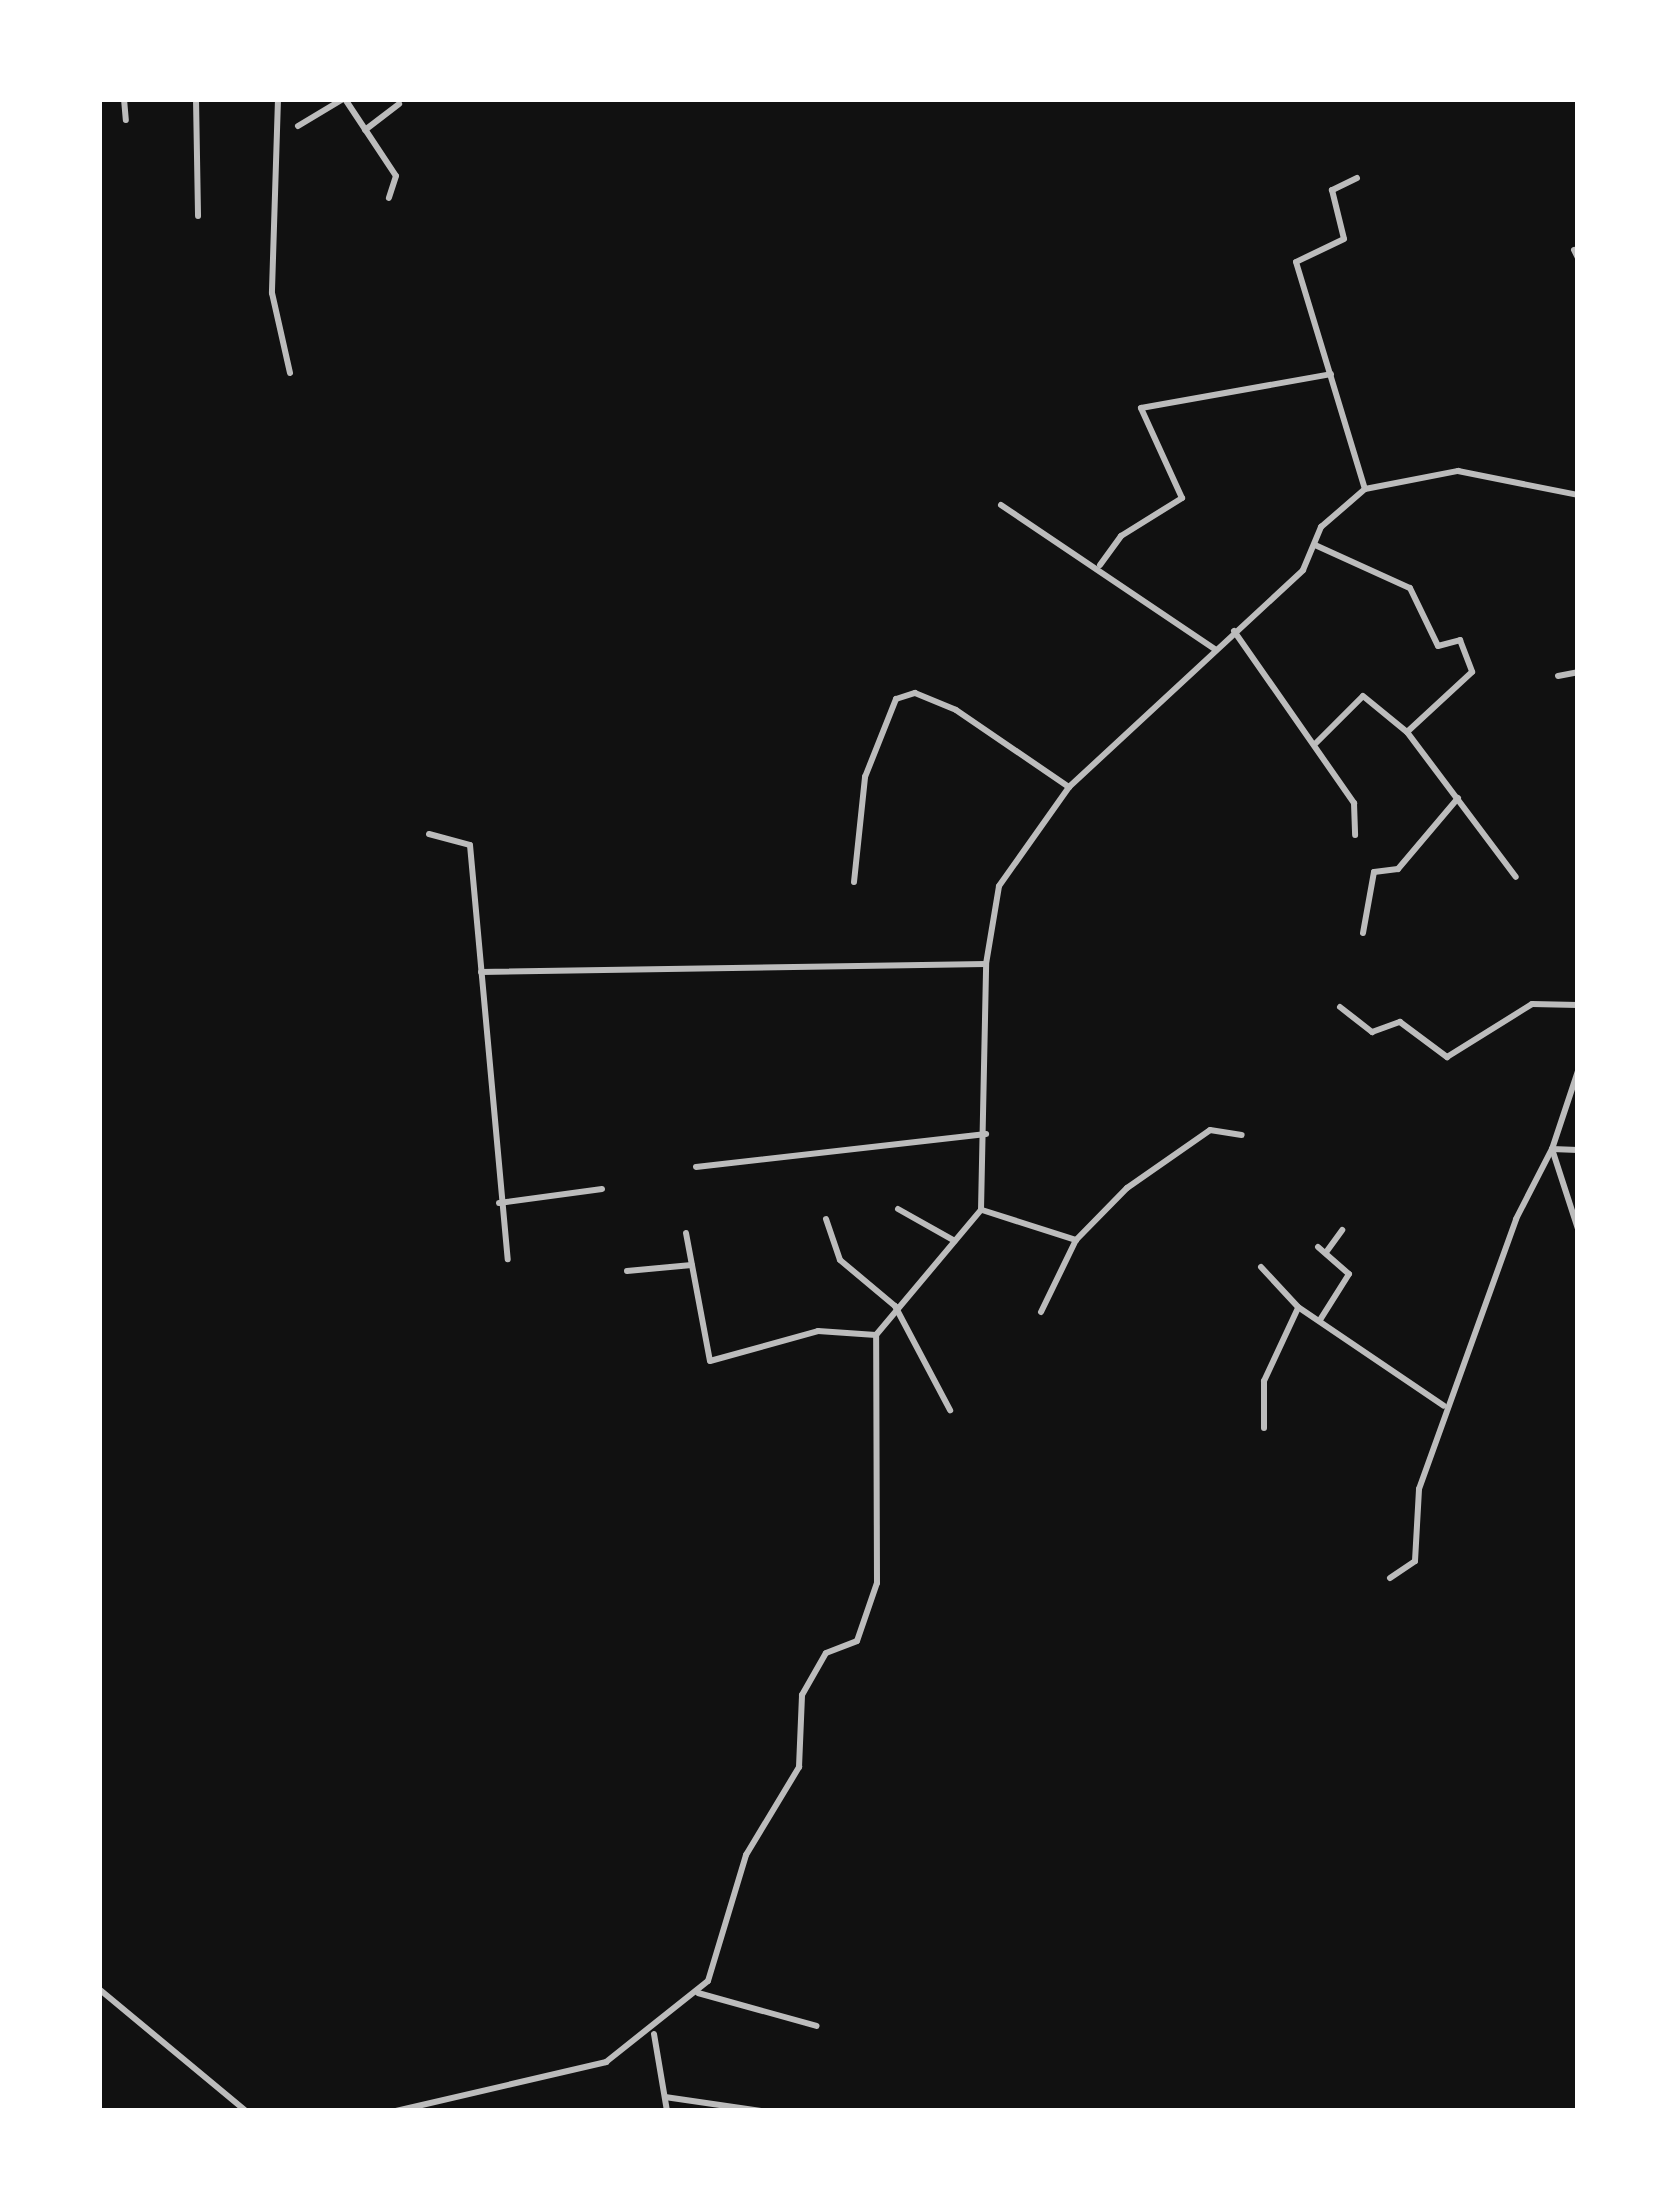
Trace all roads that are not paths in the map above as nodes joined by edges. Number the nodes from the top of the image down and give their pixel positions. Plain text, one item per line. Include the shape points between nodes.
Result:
1 (124, 99) edge
2 (196, 99) edge
3 (278, 99) edge
4 (344, 99) edge
5 (398, 104) dead end
6 (126, 120) dead end
7 (298, 126) dead end
8 (365, 130) junction
9 (1357, 178) dead end
10 (389, 198) dead end
11 (198, 216) dead end
12 (290, 374) dead end
13 (1331, 374) junction
14 (1365, 489) junction
15 (1578, 495) edge
16 (1001, 505) dead end
17 (1315, 545) junction
18 (1100, 565) junction
19 (1234, 631) junction
20 (1216, 650) junction
21 (1578, 672) edge
22 (1558, 676) dead end
23 (1407, 732) junction
24 (1316, 743) junction
25 (1069, 787) junction
26 (1459, 797) junction
27 (429, 835) dead end
28 (1354, 835) dead end
29 (1516, 877) dead end
30 (854, 882) dead end
31 (1364, 933) dead end
32 (986, 964) junction
33 (481, 972) junction
34 (1578, 1005) edge
35 (1340, 1007) dead end
36 (1578, 1071) edge
37 (986, 1134) junction
38 (1242, 1136) dead end
39 (1552, 1149) junction
40 (1578, 1150) edge
41 (695, 1167) dead end
42 (602, 1189) dead end
43 (499, 1203) junction
44 (898, 1209) dead end
45 (981, 1210) junction
46 (826, 1219) dead end
47 (1578, 1229) edge
48 (1342, 1230) dead end
49 (686, 1233) dead end
50 (1076, 1240) junction
51 (955, 1241) junction
52 (1318, 1247) dead end
53 (1327, 1253) junction
54 (508, 1259) dead end
55 (692, 1265) junction
56 (1261, 1267) dead end
57 (627, 1271) dead end
58 (895, 1306) junction
59 (1298, 1307) junction
60 (1041, 1312) dead end
61 (1321, 1320) junction
62 (876, 1335) junction
63 (1444, 1406) junction
64 (950, 1410) dead end
65 (1264, 1429) dead end
66 (1390, 1578) dead end
67 (99, 1989) edge
68 (698, 1993) junction
69 (817, 2026) dead end
70 (654, 2034) junction
71 (665, 2097) junction
72 (246, 2111) edge
73 (396, 2111) edge
74 (667, 2111) edge
75 (761, 2111) edge

1 - 6 street
2 - 11 street
3 - 12 street via 272,292
4 - 7 street
4 - 8 street
5 - 8 street
8 - 10 street via 396,176
9 - 13 street via 1332,190 1344,239 1297,253
13 - 14 street
13 - 18 street via 1142,408 1182,498 1121,536
14 - 15 street via 1458,471
14 - 17 street via 1341,503
16 - 18 street
17 - 19 street
17 - 23 street via 1410,588 1438,646 1460,640 1472,672
18 - 20 street
19 - 20 street
19 - 24 street
20 - 25 street
21 - 22 street
23 - 24 street via 1363,696
23 - 26 street
24 - 28 street via 1354,803
25 - 30 street via 956,710 915,693 896,699 865,777
25 - 32 street via 999,886
26 - 29 street
26 - 31 street via 1398,869 1374,872
27 - 33 street via 470,845
32 - 33 street
32 - 37 street
33 - 43 street
34 - 35 street via 1532,1004 1447,1057 1400,1022 1372,1032
36 - 39 street
37 - 41 street
37 - 45 street
38 - 50 street via 1210,1130
39 - 40 street
39 - 47 street
39 - 63 street
42 - 43 street
43 - 54 street
44 - 51 street
45 - 50 street
45 - 51 street
46 - 58 street via 848,1273
48 - 53 street
49 - 55 street
50 - 60 street
51 - 58 street
52 - 53 street
53 - 61 street via 1349,1274
55 - 57 street
55 - 62 street via 710,1361 818,1331
56 - 59 street
58 - 62 street
58 - 64 street
59 - 61 street
59 - 65 street via 1264,1382
61 - 63 street
62 - 68 street via 877,1583 857,1641 826,1653 802,1695 799,1767 746,1855
63 - 66 street via 1419,1489 1414,1561
67 - 72 street
68 - 69 street
68 - 70 street
70 - 71 street
70 - 73 street via 594,2066
71 - 74 street
71 - 75 street

